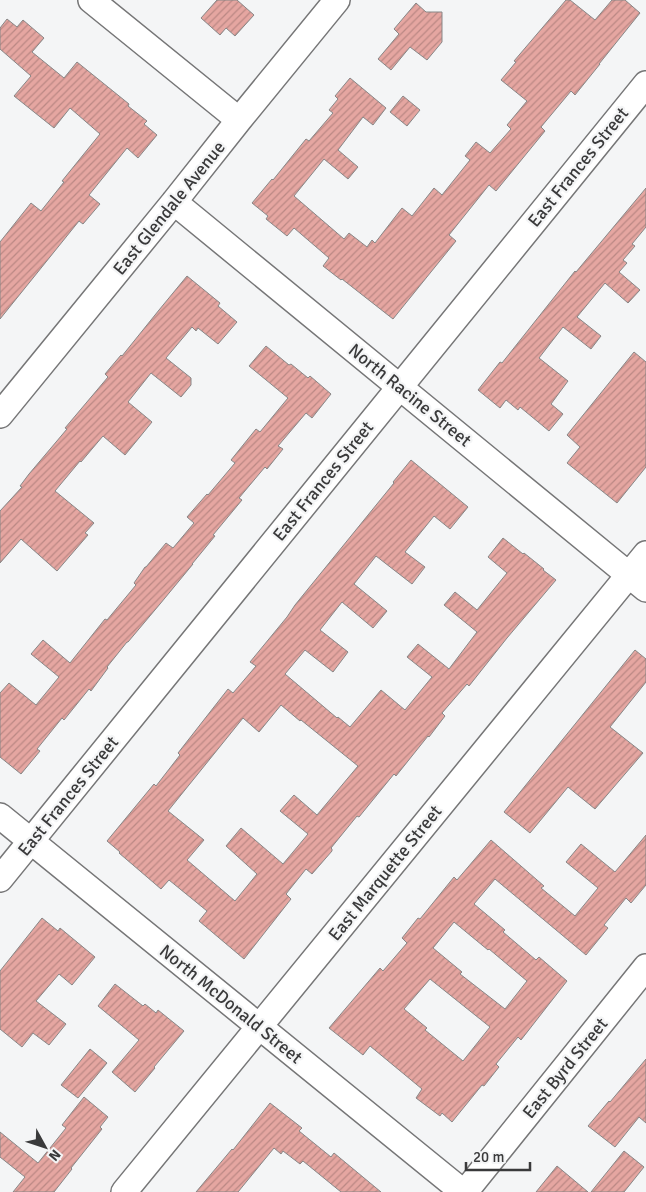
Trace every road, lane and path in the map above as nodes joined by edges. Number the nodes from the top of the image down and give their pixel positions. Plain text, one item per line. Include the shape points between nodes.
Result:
1 (91, 0) edge
2 (337, 0) edge
3 (646, 84) edge
4 (239, 120) junction
5 (174, 202) junction
6 (400, 387) junction
7 (0, 415) edge
8 (646, 554) edge
9 (637, 582) edge
10 (0, 816) edge
11 (31, 841) junction
12 (0, 879) edge
13 (646, 967) edge
14 (259, 1027) junction
15 (124, 1192) edge
16 (464, 1192) edge

1 - 4 street
2 - 4 street, East Glendale Avenue
3 - 6 street, East Frances Street
4 - 5 street, East Glendale Avenue
5 - 6 street, North Racine Street
5 - 7 street, East Glendale Avenue
6 - 9 street, North Racine Street
6 - 11 street, East Frances Street
8 - 9 street, East Marquette Street
9 - 14 street, East Marquette Street
10 - 11 street, North McDonald Street
11 - 12 street, East Frances Street
11 - 14 street, North McDonald Street
13 - 16 street, East Byrd Street
14 - 15 street, East Marquette Street
14 - 16 street, North McDonald Street

